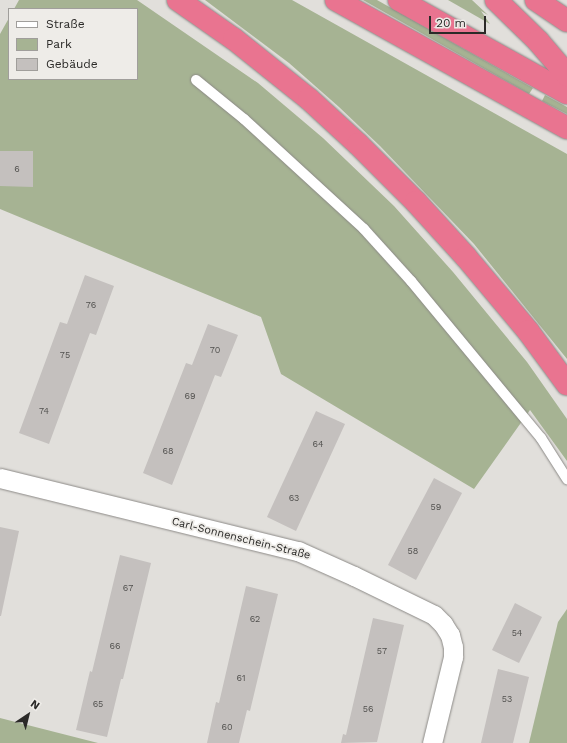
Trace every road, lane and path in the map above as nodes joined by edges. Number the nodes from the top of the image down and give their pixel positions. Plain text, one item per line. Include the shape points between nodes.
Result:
1 (178, 0) edge
2 (336, 0) edge
3 (399, 0) edge
4 (496, 0) edge
5 (536, 0) edge
6 (567, 21) edge
7 (567, 75) edge
8 (196, 80) dead end
9 (567, 93) edge
10 (567, 128) edge
11 (567, 384) edge
12 (0, 478) edge
13 (567, 479) edge
14 (432, 743) edge

1 - 11 highway via 234,39 292,85 358,144 466,257 528,331
2 - 10 highway
3 - 9 highway
4 - 7 highway via 538,41
5 - 6 highway
8 - 13 lane via 244,119 364,229 411,281 541,438
12 - 14 street, Carl-Sonnenschein-Straße via 298,551 434,615 450,635 453,657

